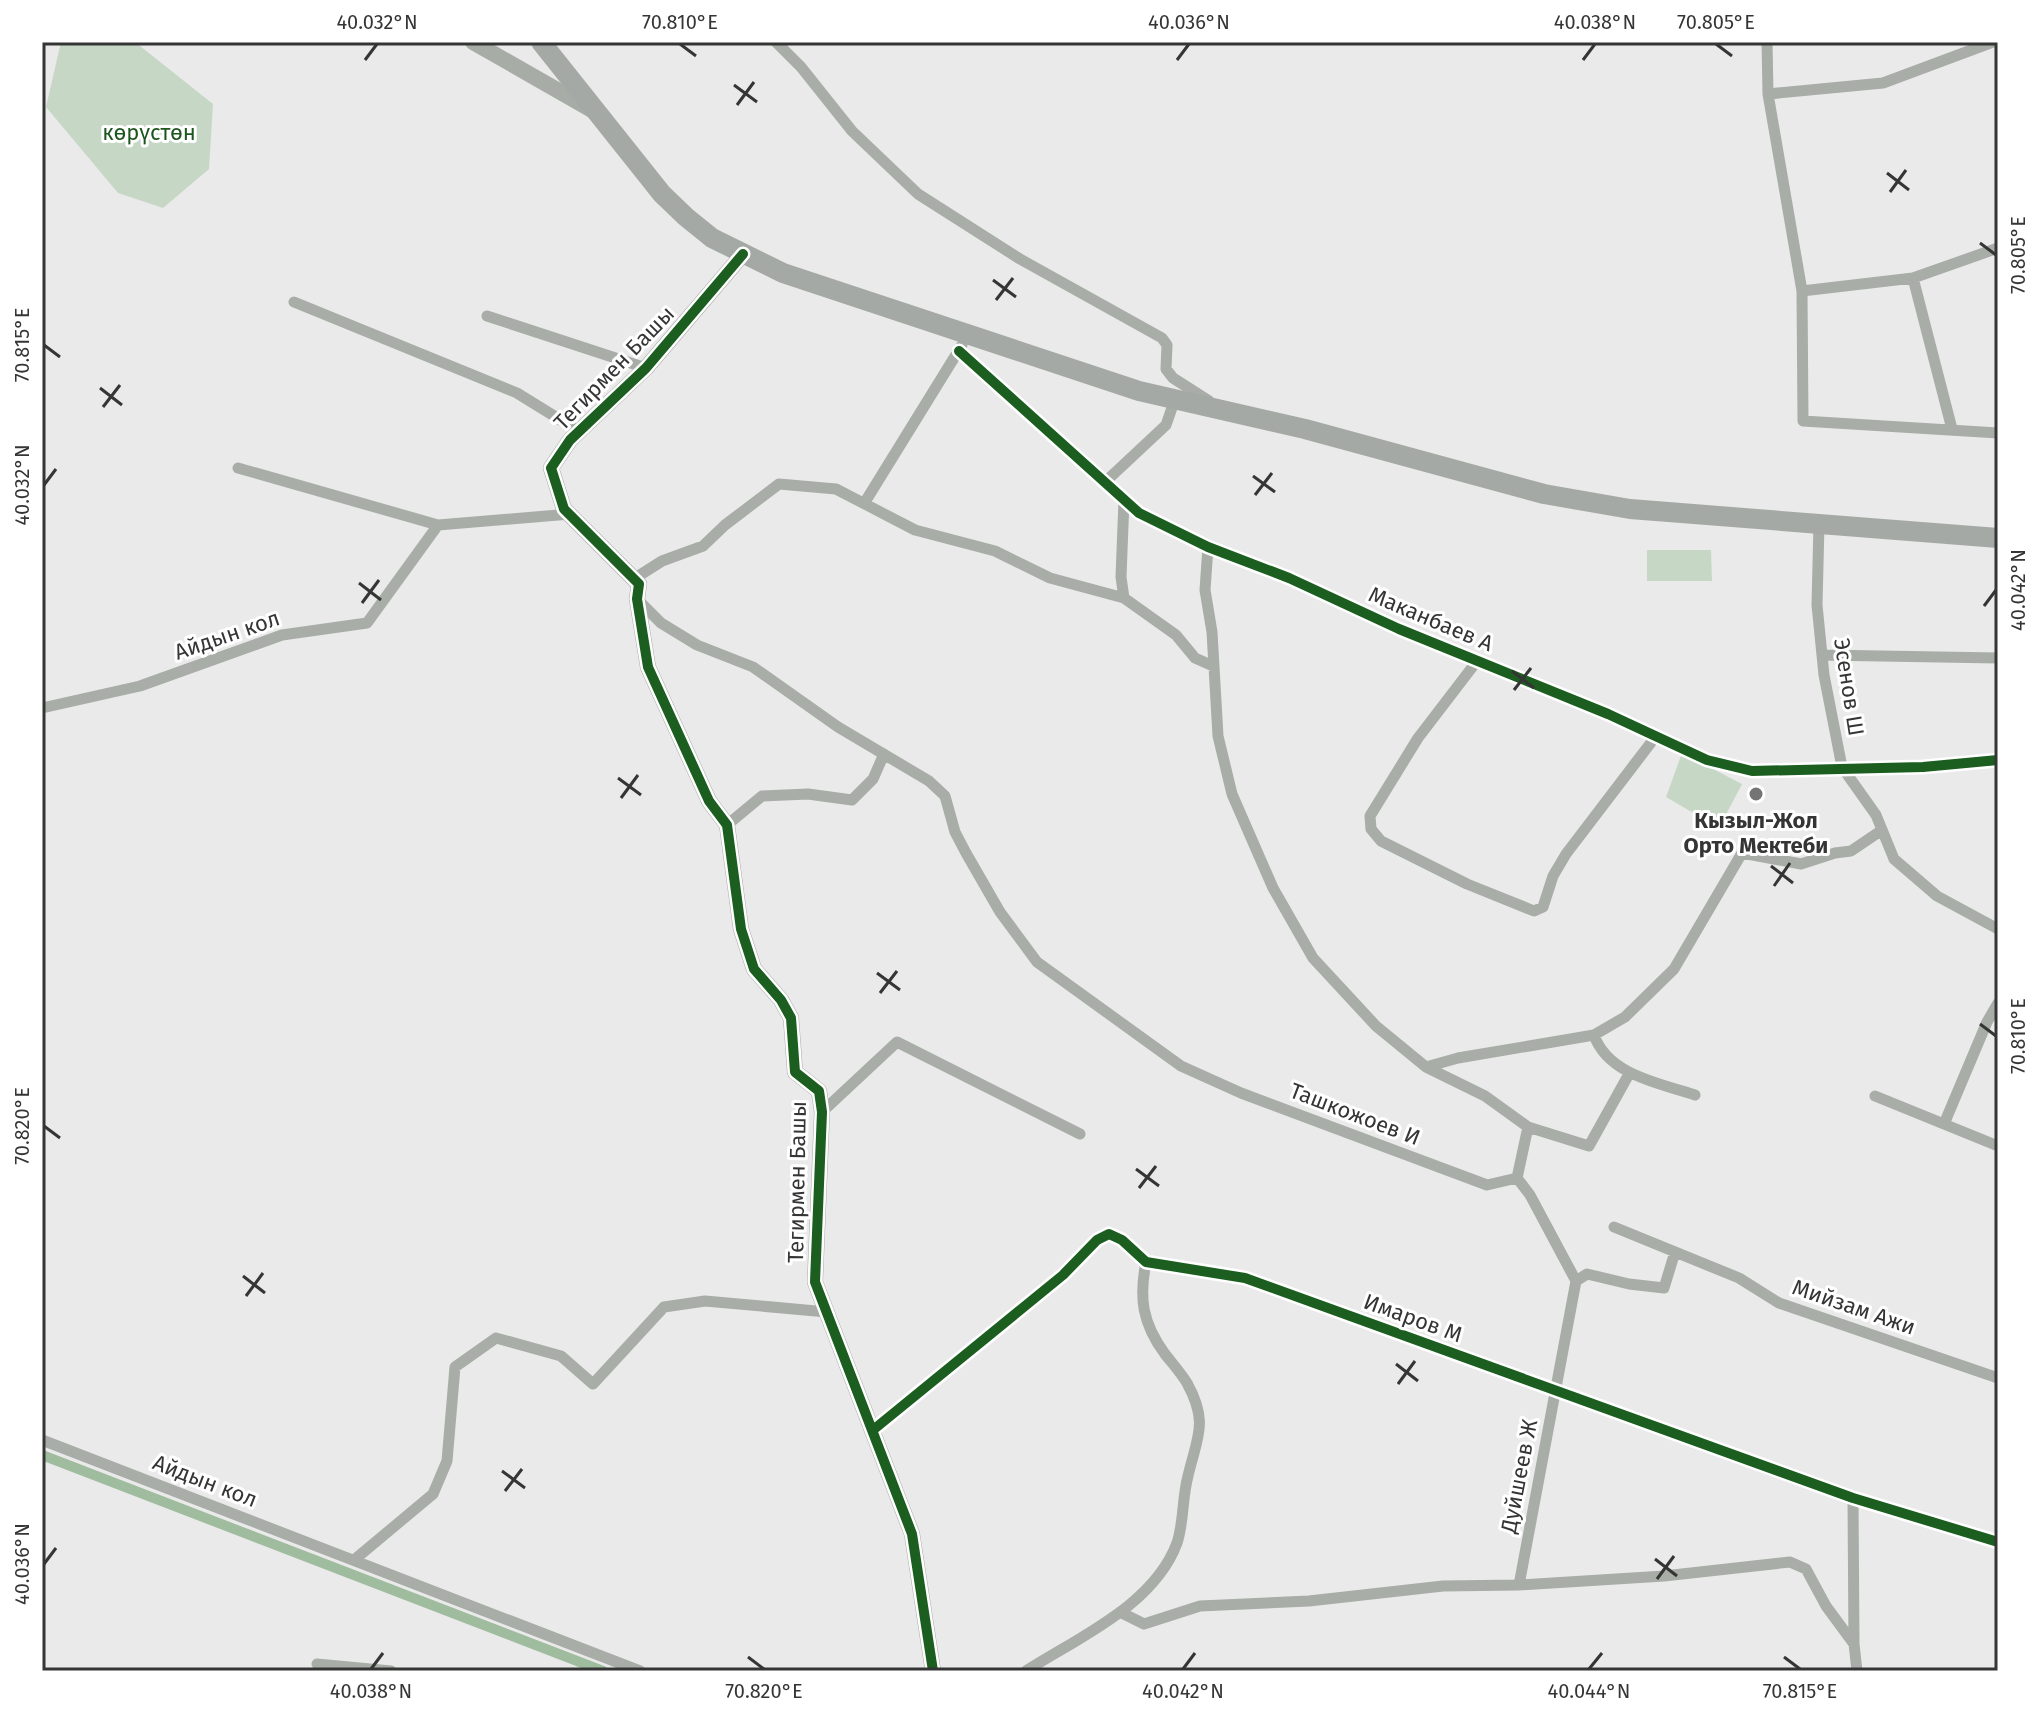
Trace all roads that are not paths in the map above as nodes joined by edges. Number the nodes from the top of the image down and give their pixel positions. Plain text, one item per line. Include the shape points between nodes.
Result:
1 (473, 42) edge
2 (541, 42) edge
3 (776, 42) edge
4 (1767, 42) edge
5 (1993, 42) edge
6 (1768, 94) junction
7 (597, 113) junction
8 (1998, 248) edge
9 (743, 254) junction
10 (1913, 278) junction
11 (1802, 291) junction
12 (294, 302) dead end
13 (487, 316) dead end
14 (964, 342) junction
15 (646, 368) junction
16 (1175, 399) junction
17 (1225, 410) junction
18 (1952, 429) junction
19 (580, 432) junction
20 (1998, 433) edge
21 (238, 468) dead end
22 (1104, 483) junction
23 (1124, 500) junction
24 (865, 502) junction
25 (570, 514) junction
26 (1819, 524) junction
27 (438, 525) junction
28 (1998, 538) edge
29 (1208, 547) junction
30 (638, 592) junction
31 (1124, 598) junction
32 (1822, 655) junction
33 (1998, 658) edge
34 (1477, 661) junction
35 (1213, 666) junction
36 (42, 708) edge
37 (1656, 736) junction
38 (884, 754) junction
39 (1998, 760) edge
40 (1842, 767) junction
41 (727, 825) junction
42 (1882, 830) junction
43 (1998, 929) edge
44 (1998, 1003) edge
45 (1594, 1035) junction
46 (1426, 1067) junction
47 (1629, 1074) junction
48 (1695, 1095) dead end
49 (1875, 1096) dead end
50 (822, 1112) junction
51 (1944, 1124) junction
52 (1528, 1127) junction
53 (1080, 1134) dead end
54 (1998, 1146) edge
55 (1517, 1178) junction
56 (1614, 1227) dead end
57 (1675, 1252) junction
58 (1146, 1262) junction
59 (1576, 1281) junction
60 (827, 1312) junction
61 (1998, 1378) edge
62 (1556, 1390) junction
63 (873, 1430) junction
64 (42, 1440) edge
65 (1853, 1498) junction
66 (1998, 1542) edge
67 (354, 1560) junction
68 (1519, 1585) junction
69 (1120, 1612) junction
70 (1854, 1644) junction
71 (317, 1664) dead end
72 (391, 1671) edge
73 (640, 1671) edge
74 (933, 1671) edge
75 (1026, 1671) edge
76 (1857, 1671) edge

1 - 7 street
2 - 7 highway
3 - 17 street via 852,131 918,194 1020,259 1162,338 1167,345 1166,369 1173,378
4 - 6 street
5 - 6 street via 1883,83
6 - 11 street
7 - 9 highway via 662,194 712,238
8 - 10 street
9 - 14 highway
9 - 15 street, Тегирмен Башы
10 - 11 street
10 - 18 street
11 - 18 street via 1803,421
12 - 19 street via 517,393
13 - 15 street
14 - 16 highway
14 - 22 street, Маканбаев А
14 - 24 street
15 - 19 street, Тегирмен Башы
16 - 17 highway
16 - 22 street via 1166,425
17 - 26 highway via 1544,494 1630,509
18 - 20 street
19 - 25 street, Тегирмен Башы via 551,468
21 - 27 street
22 - 23 street, Маканбаев А
23 - 29 street, Маканбаев А via 1139,513
23 - 31 street
24 - 30 street via 836,489 779,484 703,546 640,575
24 - 31 street via 915,530 995,551 1050,578
25 - 27 street
25 - 30 street, Тегирмен Башы
26 - 28 highway
26 - 32 street, Эсенов Ш
27 - 36 street, Айдын кол via 367,623 282,635 140,686
29 - 34 street, Маканбаев А
29 - 35 street via 1205,590
30 - 38 street, Ташкожоев И via 661,623 697,645 753,667
30 - 41 street, Тегирмен Башы via 648,667 709,801
31 - 35 street via 1176,635 1195,658
32 - 33 street
32 - 40 street, Эсенов Ш
34 - 37 street, Маканбаев А
34 - 37 street via 1418,738 1370,816 1371,829 1381,841 1467,884 1534,911 1543,907 1566,854
35 - 46 street via 1218,736 1232,794 1273,888 1313,958 1376,1026
37 - 40 street, Маканбаев А via 1707,760 1752,771
38 - 41 street via 873,779 852,800 808,794 762,796
38 - 55 street, Ташкожоев И via 945,796 966,853 1037,962 1181,1066 1487,1185
39 - 40 street, Маканбаев А
40 - 42 street, Эсенов Ш
41 - 50 street, Тегирмен Башы via 741,929 754,969 791,1018 795,1072 819,1091
42 - 43 street, Эсенов Ш via 1894,859 1937,896
42 - 45 street via 1851,851 1801,864 1742,853 1674,969 1625,1017
44 - 51 street
45 - 46 street
45 - 47 street via 1599,1050
46 - 52 street via 1485,1096
47 - 48 street
47 - 52 street via 1589,1146
49 - 51 street
50 - 53 street via 897,1042
50 - 60 street, Тегирмен Башы via 815,1282
51 - 54 street
52 - 55 street
55 - 59 street
56 - 57 street, Мийзам Ажи
57 - 59 street via 1664,1288 1587,1274
57 - 61 street, Мийзам Ажи via 1739,1278 1779,1303
58 - 62 street, Имаров М via 1245,1278
58 - 63 street via 1109,1234 1097,1240 1063,1275
58 - 69 street via 1140,1289 1147,1318 1186,1382 1201,1424 1178,1539 1166,1567
59 - 62 street, Дуйшеев Ж
60 - 63 street, Тегирмен Башы
60 - 67 street via 705,1301 664,1307 593,1384 561,1356 496,1338 455,1367 447,1461 433,1494
62 - 65 street, Имаров М
62 - 68 street, Дуйшеев Ж
63 - 74 street, Тегирмен Башы via 912,1534
64 - 67 street, Айдын кол
65 - 66 street, Имаров М
65 - 70 street
67 - 73 street, Айдын кол
68 - 69 street via 1200,1606 1144,1624
68 - 70 street via 1790,1562 1806,1569
69 - 75 street
70 - 76 street
71 - 72 street

